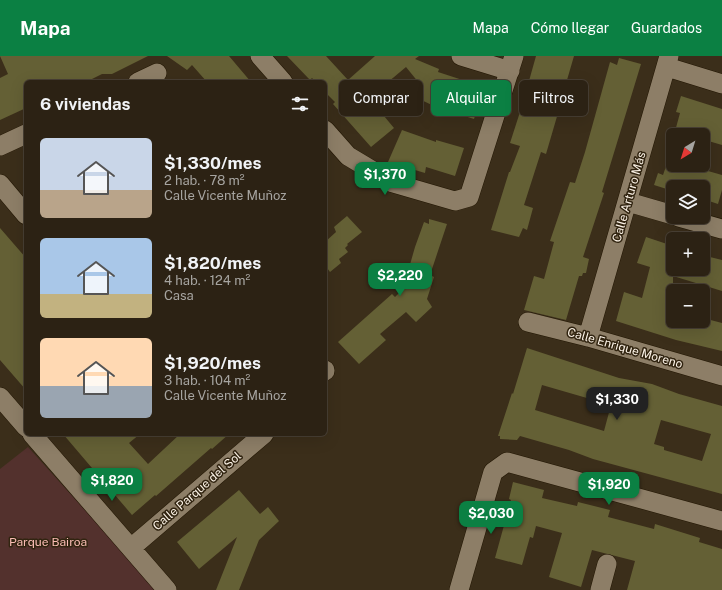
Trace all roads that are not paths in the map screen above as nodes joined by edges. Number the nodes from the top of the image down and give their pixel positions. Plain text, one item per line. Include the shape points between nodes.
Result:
1 (260, 56) edge
2 (461, 56) edge
3 (668, 61) edge
4 (512, 64) edge
5 (157, 73) dead end
6 (142, 80) edge
7 (281, 80) edge
8 (722, 84) edge
9 (327, 132) edge
10 (24, 135) edge
11 (0, 146) edge
12 (0, 184) edge
13 (628, 202) junction
14 (24, 213) edge
15 (666, 213) edge
16 (702, 224) edge
17 (722, 230) edge
18 (528, 322) dead end
19 (588, 337) junction
20 (722, 376) edge
21 (0, 397) edge
22 (24, 425) edge
23 (34, 436) edge
24 (262, 436) edge
25 (722, 522) edge
26 (131, 548) junction
27 (607, 564) dead end
28 (167, 590) edge
29 (459, 590) edge
30 (600, 590) edge

1 - 7 street
2 - 4 street
3 - 8 street
3 - 13 street, Calle Arturo Más
4 - 9 street via 469,197 455,201 393,183 348,156
5 - 6 street
10 - 11 street
12 - 14 street
13 - 15 street
13 - 19 street, Calle Arturo Más
16 - 17 street
18 - 19 street, Calle Enrique Moreno
19 - 20 street, Calle Enrique Moreno
21 - 22 street
23 - 26 street
24 - 26 street, Calle Parque del Sol
25 - 29 street via 507,462 493,472
26 - 28 street
27 - 30 street

